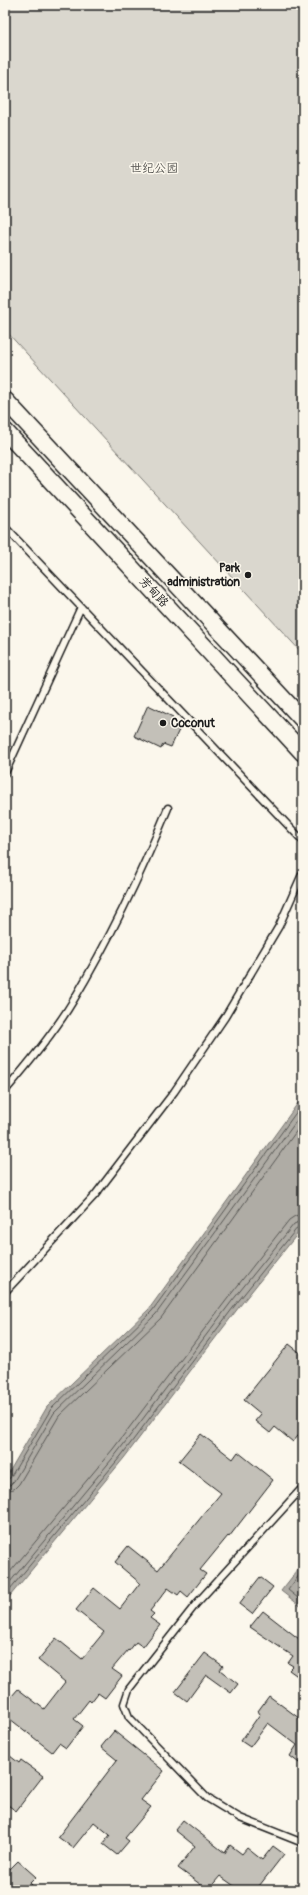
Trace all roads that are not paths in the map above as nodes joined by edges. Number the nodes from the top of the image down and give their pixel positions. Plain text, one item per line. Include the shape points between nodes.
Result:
1 (5, 400) edge
2 (5, 431) edge
3 (5, 527) edge
4 (81, 607) junction
5 (303, 720) edge
6 (303, 753) edge
7 (5, 774) edge
8 (168, 808) dead end
9 (303, 841) edge
10 (303, 872) edge
11 (5, 1091) edge
12 (5, 1292) edge
13 (303, 1487) edge
14 (303, 1843) edge

1 - 5 main road, 芳甸路
2 - 6 main road, 芳甸路
3 - 4 lane
4 - 7 lane
4 - 9 lane
8 - 11 lane via 115,926 73,1003
10 - 12 lane via 279,926 225,1017 174,1092 95,1195
13 - 14 lane via 196,1604 129,1689 124,1704 129,1718 207,1798 240,1818

